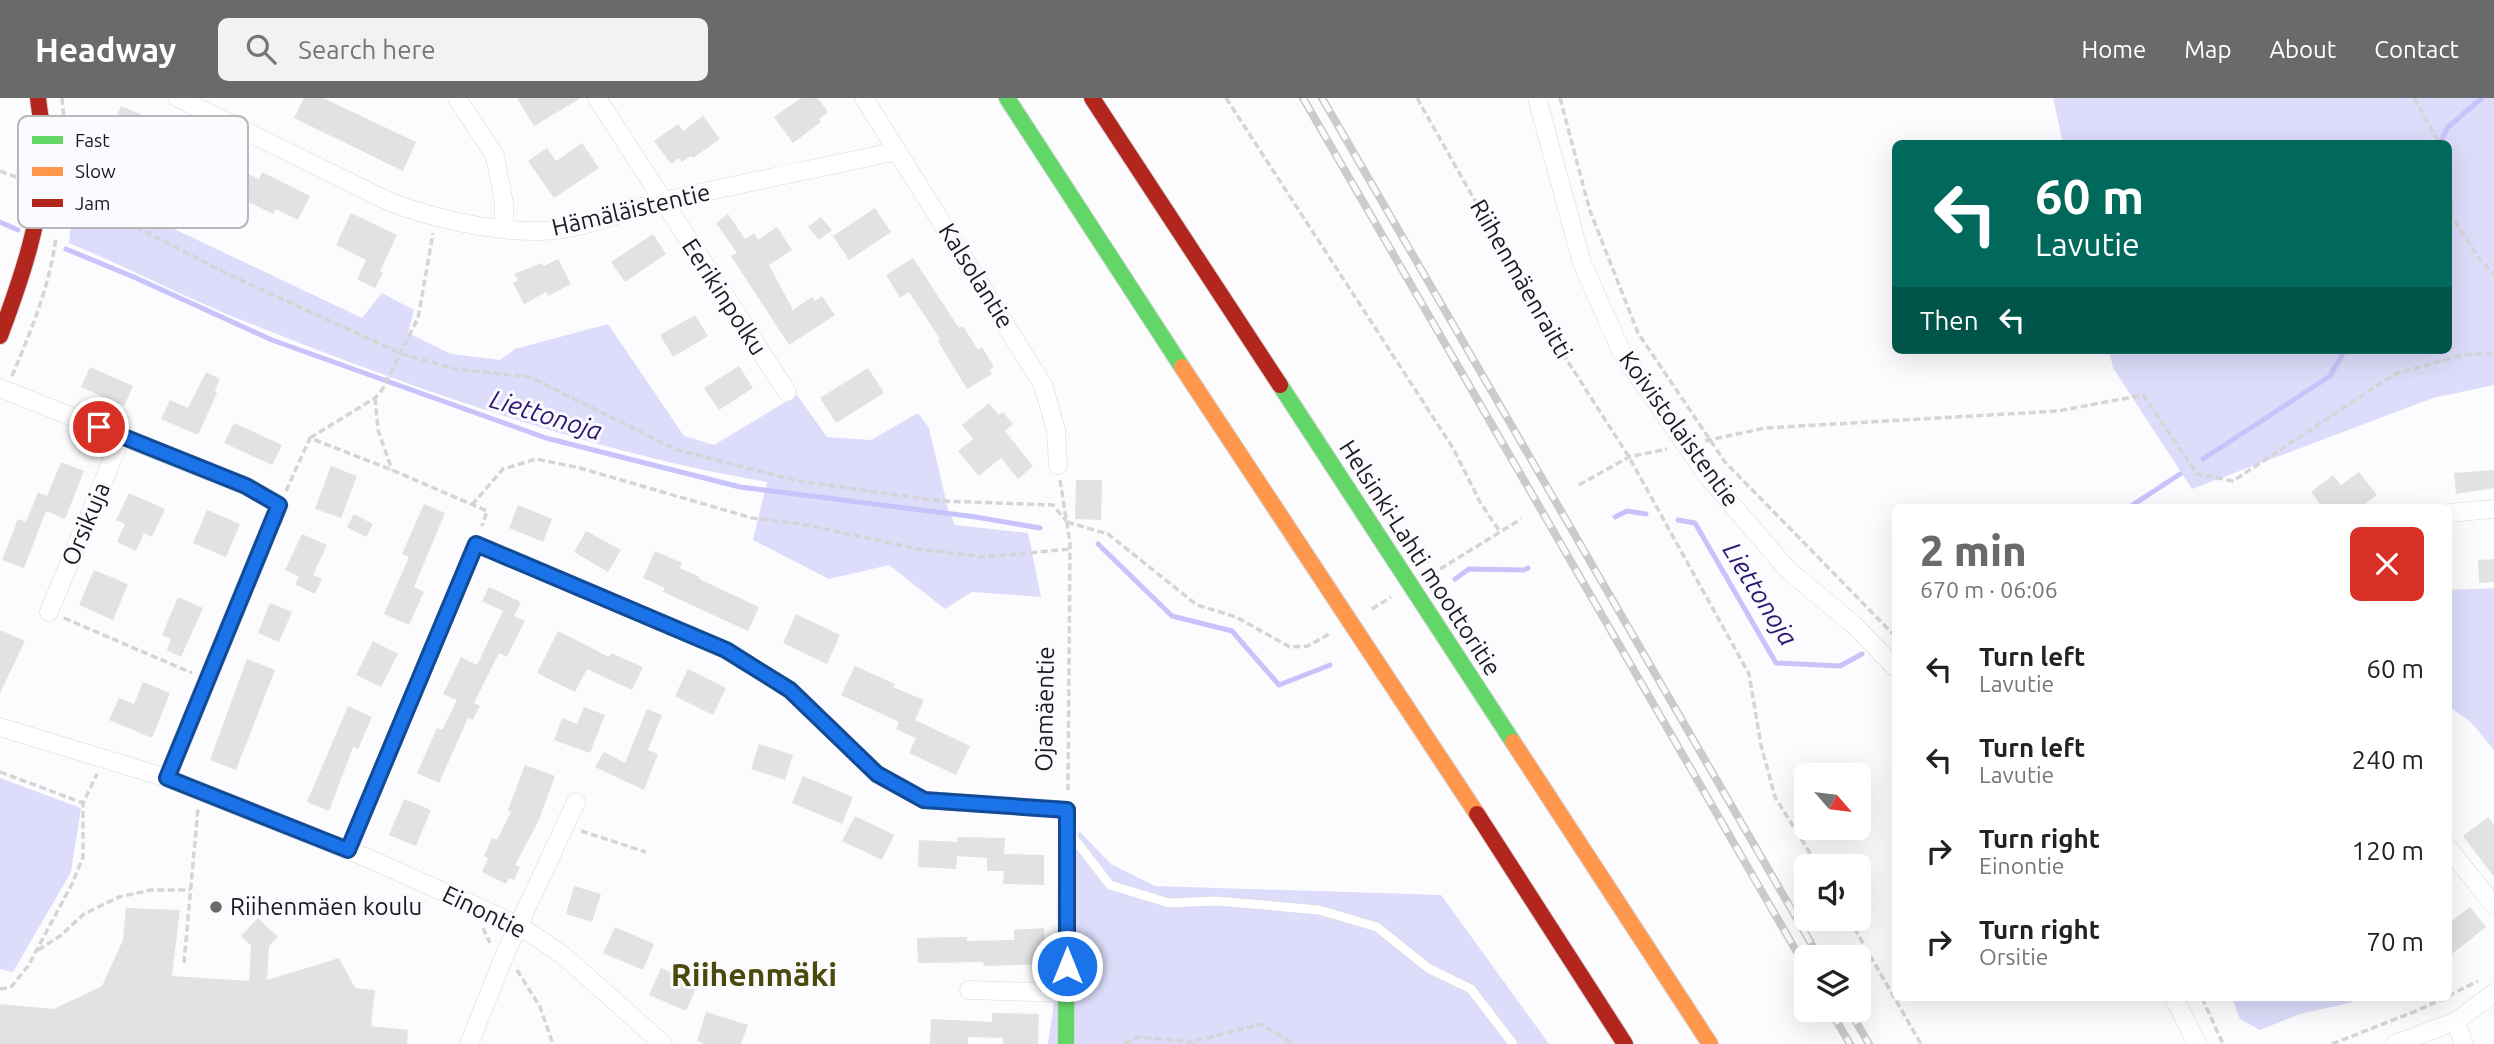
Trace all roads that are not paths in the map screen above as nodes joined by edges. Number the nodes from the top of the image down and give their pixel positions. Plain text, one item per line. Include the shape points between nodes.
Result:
1 (38, 98) edge
2 (178, 98) edge
3 (457, 98) edge
4 (597, 98) edge
5 (864, 98) edge
6 (1007, 98) edge
7 (1092, 98) edge
8 (1537, 98) edge
9 (40, 116) edge
10 (215, 116) edge
11 (248, 132) edge
12 (898, 151) junction
13 (662, 202) junction
14 (33, 228) edge
15 (504, 228) junction
16 (0, 336) edge
17 (0, 388) edge
18 (787, 392) dead end
19 (122, 436) junction
20 (1058, 465) road end
21 (2494, 509) edge
22 (2452, 513) edge
23 (49, 612) road end
24 (1892, 664) edge
25 (0, 727) edge
26 (167, 778) junction
27 (576, 802) dead end
28 (1067, 830) junction
29 (348, 850) junction
30 (2452, 853) edge
31 (2494, 905) edge
32 (518, 925) junction
33 (2491, 985) edge
34 (969, 990) dead end
35 (1067, 993) junction
36 (2176, 1001) edge
37 (2456, 1021) junction
38 (469, 1044) edge
39 (663, 1044) edge
40 (1066, 1044) edge
41 (1513, 1044) edge
42 (1625, 1044) edge
43 (1710, 1044) edge
44 (2197, 1044) edge
45 (2395, 1044) edge
46 (2464, 1044) edge

1 - 9 main road
2 - 10 street, Hämäläistentie
3 - 15 street via 495,156
4 - 13 street, Eerikinpolku
5 - 12 street, Kalsolantie
6 - 42 main road
7 - 43 main road, Helsinki-Lahti moottoritie
8 - 24 street, Koivistolaistentie via 1582,263 1622,354 1709,478 1788,570
11 - 15 street, Hämäläistentie via 390,202 436,217
12 - 13 street, Hämäläistentie
12 - 20 street, Kalsolantie via 1043,385 1056,430
13 - 15 street, Hämäläistentie via 582,225 541,231
13 - 18 street, Eerikinpolku
14 - 16 main road
17 - 19 street
19 - 23 street, Orsikuja
19 - 26 street via 246,486 279,505
21 - 22 street
25 - 26 street, Einontie
26 - 29 street, Einontie
27 - 32 street
28 - 29 main road via 1067,810 924,800 877,774 790,690 726,650 476,544
28 - 35 main road
28 - 41 lane via 1110,885 1169,903 1217,901 1319,910 1377,928 1428,968 1471,989
29 - 32 street, Einontie
30 - 31 street
32 - 38 street
32 - 39 street, Einontie via 564,956
33 - 37 street
34 - 35 street
35 - 40 main road
36 - 44 street
37 - 45 street
37 - 46 street

